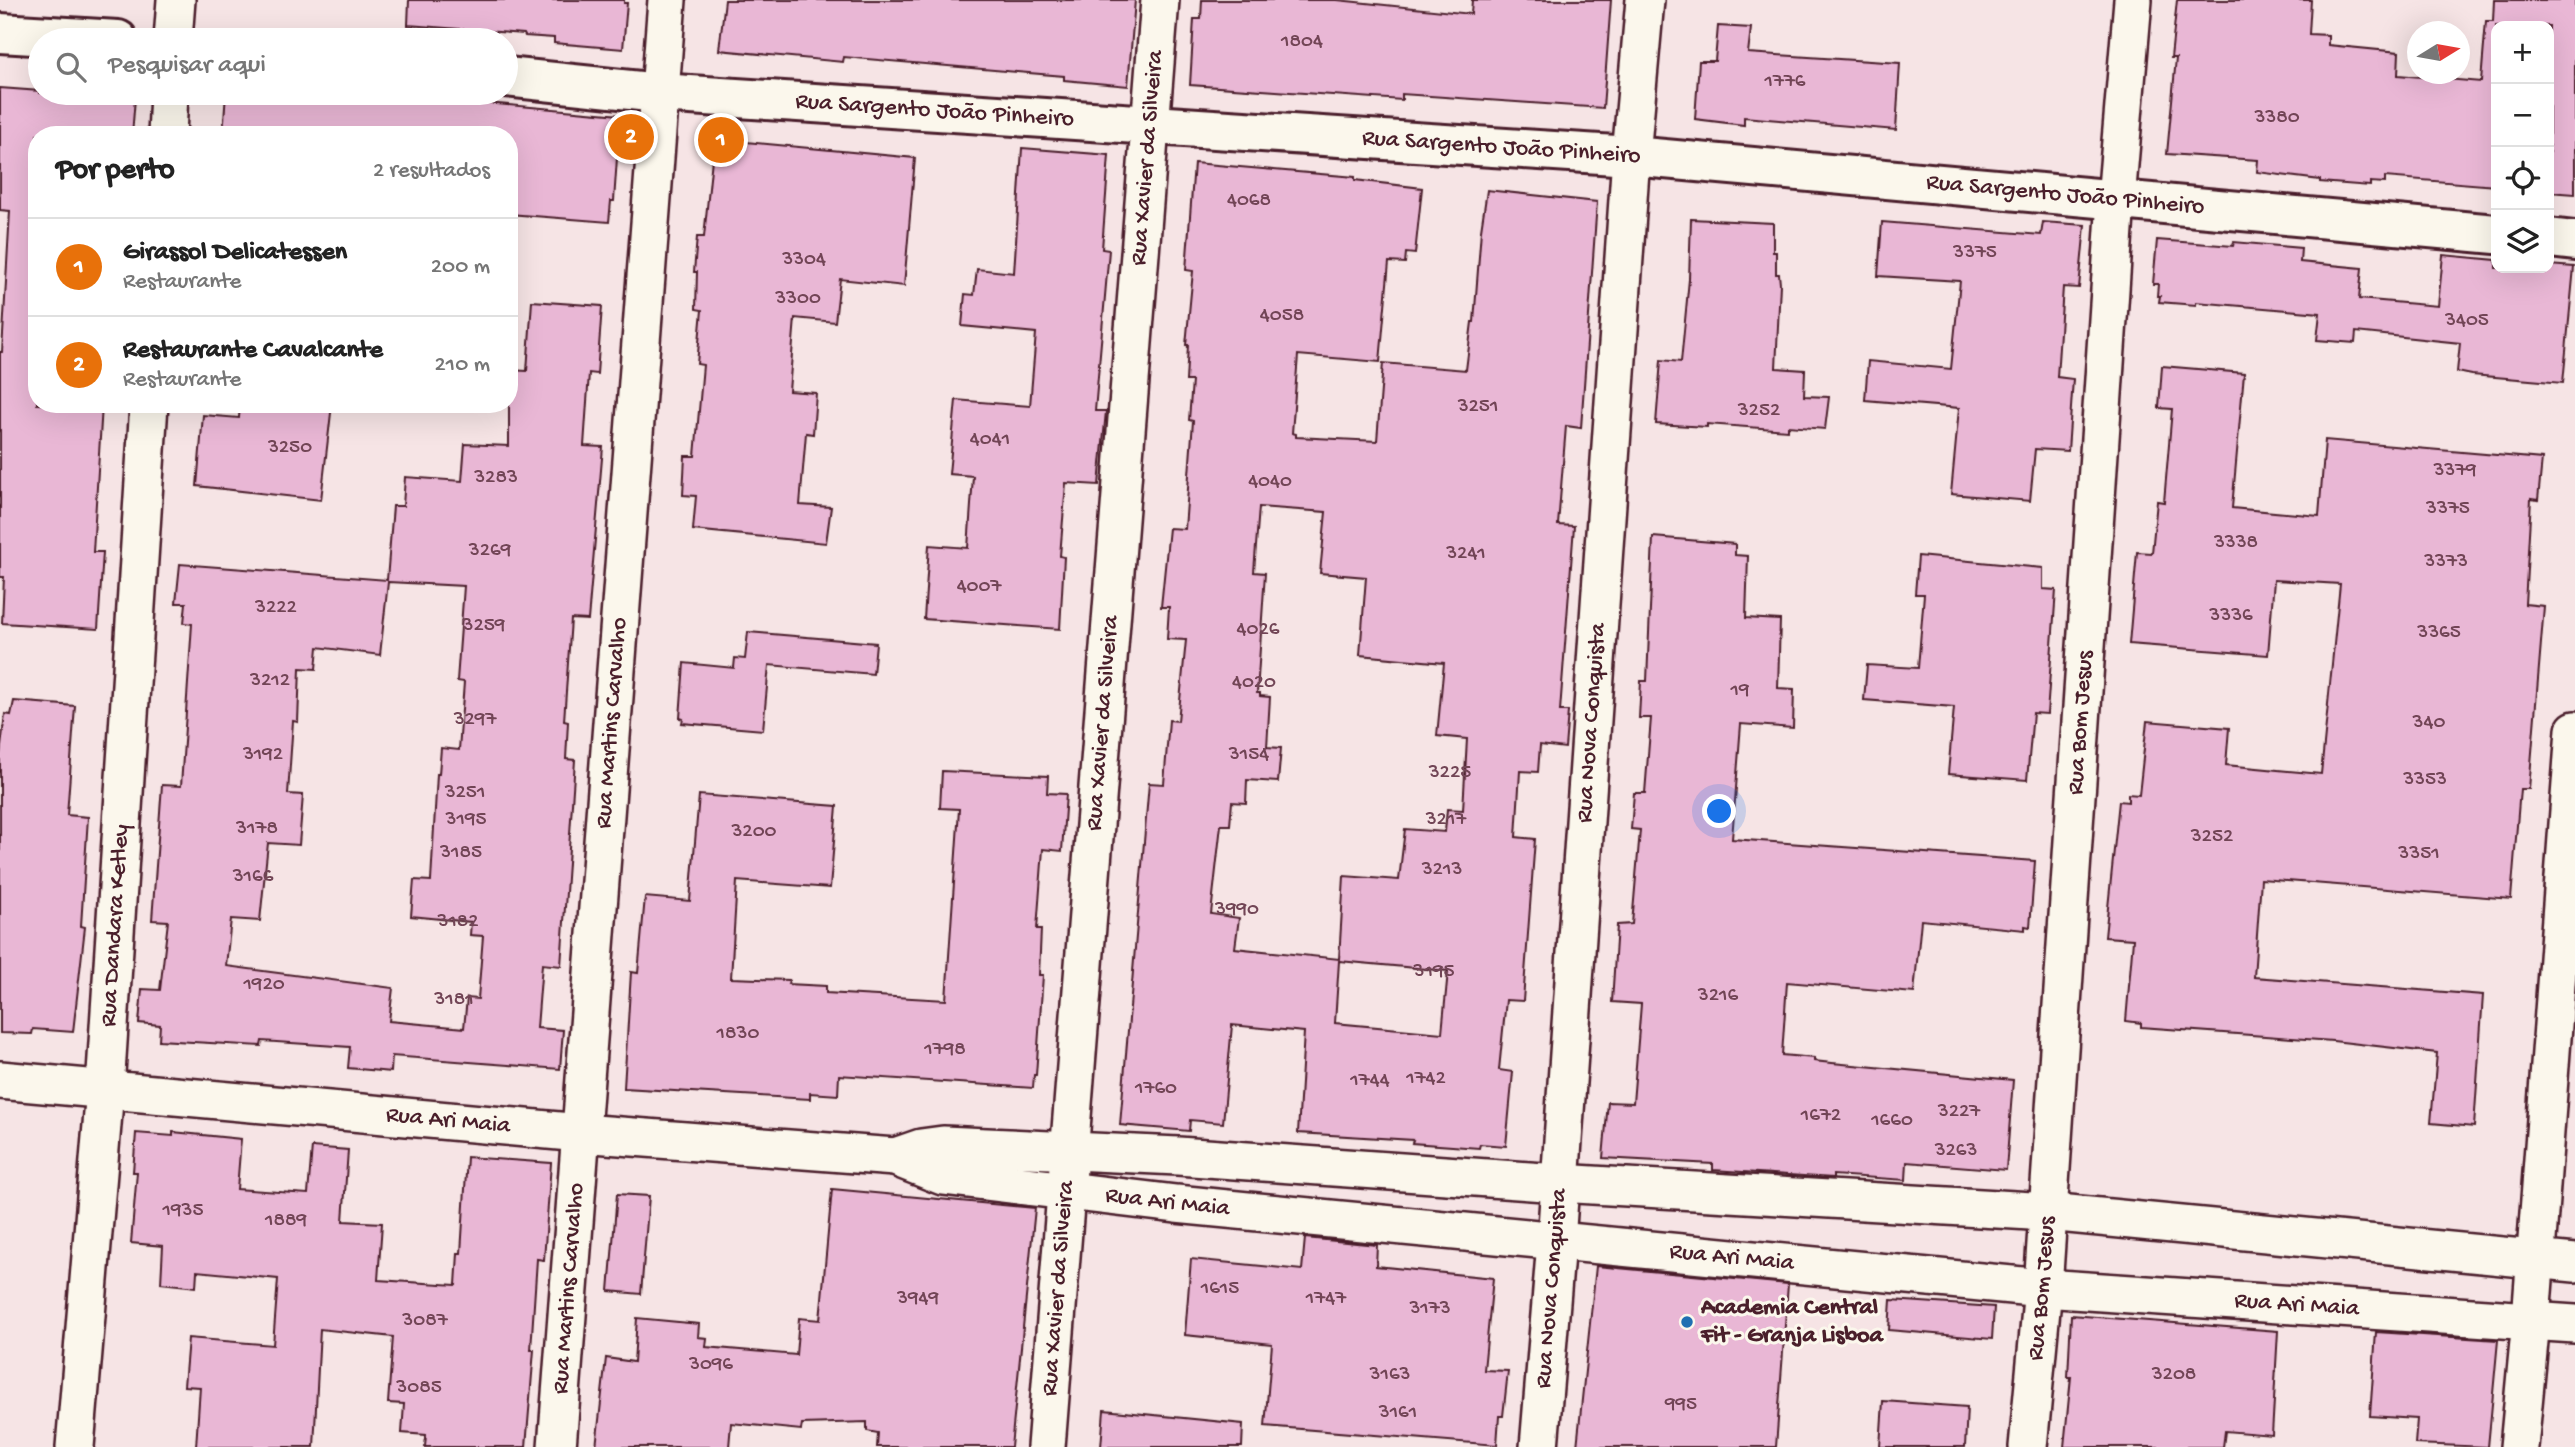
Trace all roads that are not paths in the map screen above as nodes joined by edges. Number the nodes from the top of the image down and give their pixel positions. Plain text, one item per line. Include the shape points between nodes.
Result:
1 (176, 0) edge
2 (667, 0) edge
3 (1160, 0) edge
4 (1645, 0) edge
5 (2133, 0) edge
6 (174, 28) edge
7 (0, 33) edge
8 (28, 35) edge
9 (518, 79) edge
10 (659, 93) junction
11 (169, 105) edge
12 (168, 126) edge
13 (1150, 127) junction
14 (1631, 156) junction
15 (2116, 200) junction
16 (2491, 234) edge
17 (2554, 239) edge
18 (2575, 241) edge
19 (148, 413) edge
20 (2575, 730) edge
21 (0, 1080) edge
22 (105, 1088) junction
23 (581, 1133) junction
24 (1070, 1152) junction
25 (895, 1157) junction
26 (1559, 1183) junction
27 (1066, 1189) junction
28 (2048, 1212) junction
29 (1556, 1242) junction
30 (2534, 1260) junction
31 (2575, 1263) edge
32 (2043, 1288) junction
33 (2531, 1320) junction
34 (2575, 1324) edge
35 (75, 1447) edge
36 (557, 1447) edge
37 (1046, 1447) edge
38 (1539, 1447) edge
39 (2028, 1447) edge
40 (2519, 1447) edge

1 - 6 street
2 - 10 street, Rua Martins Carvalho
3 - 13 street, Rua Xavier da Silveira
4 - 14 street, Rua Nova Conquista
5 - 15 street, Rua Bom Jesus
7 - 8 street
9 - 10 street, Rua Sargento João Pinheiro
10 - 13 street, Rua Sargento João Pinheiro
10 - 23 street, Rua Martins Carvalho
11 - 12 street
13 - 14 street, Rua Sargento João Pinheiro
13 - 24 street, Rua Xavier da Silveira
14 - 15 street, Rua Sargento João Pinheiro
14 - 26 street, Rua Nova Conquista
15 - 16 street, Rua Sargento João Pinheiro
15 - 28 street, Rua Bom Jesus
17 - 18 street
19 - 22 street, Rua Dandara Ketley
20 - 30 street
21 - 22 street, Rua Ari Maia
22 - 23 street, Rua Ari Maia
22 - 35 street, Rua Dandara Ketley
23 - 25 street, Rua Ari Maia
23 - 36 street, Rua Martins Carvalho
24 - 25 street, Rua Ari Maia via 943,1145
24 - 26 street, Rua Ari Maia
24 - 27 street, Rua Xavier da Silveira
25 - 27 street, Rua Ari Maia via 943,1176
26 - 28 street, Rua Ari Maia
26 - 29 street, Rua Nova Conquista
27 - 29 street, Rua Ari Maia
27 - 37 street, Rua Xavier da Silveira
28 - 30 street, Rua Ari Maia
28 - 32 street, Rua Bom Jesus
29 - 32 street, Rua Ari Maia
29 - 38 street, Rua Nova Conquista
30 - 31 street, Rua Ari Maia
30 - 33 street
32 - 33 street, Rua Ari Maia
32 - 39 street, Rua Bom Jesus
33 - 34 street, Rua Ari Maia
33 - 40 street

